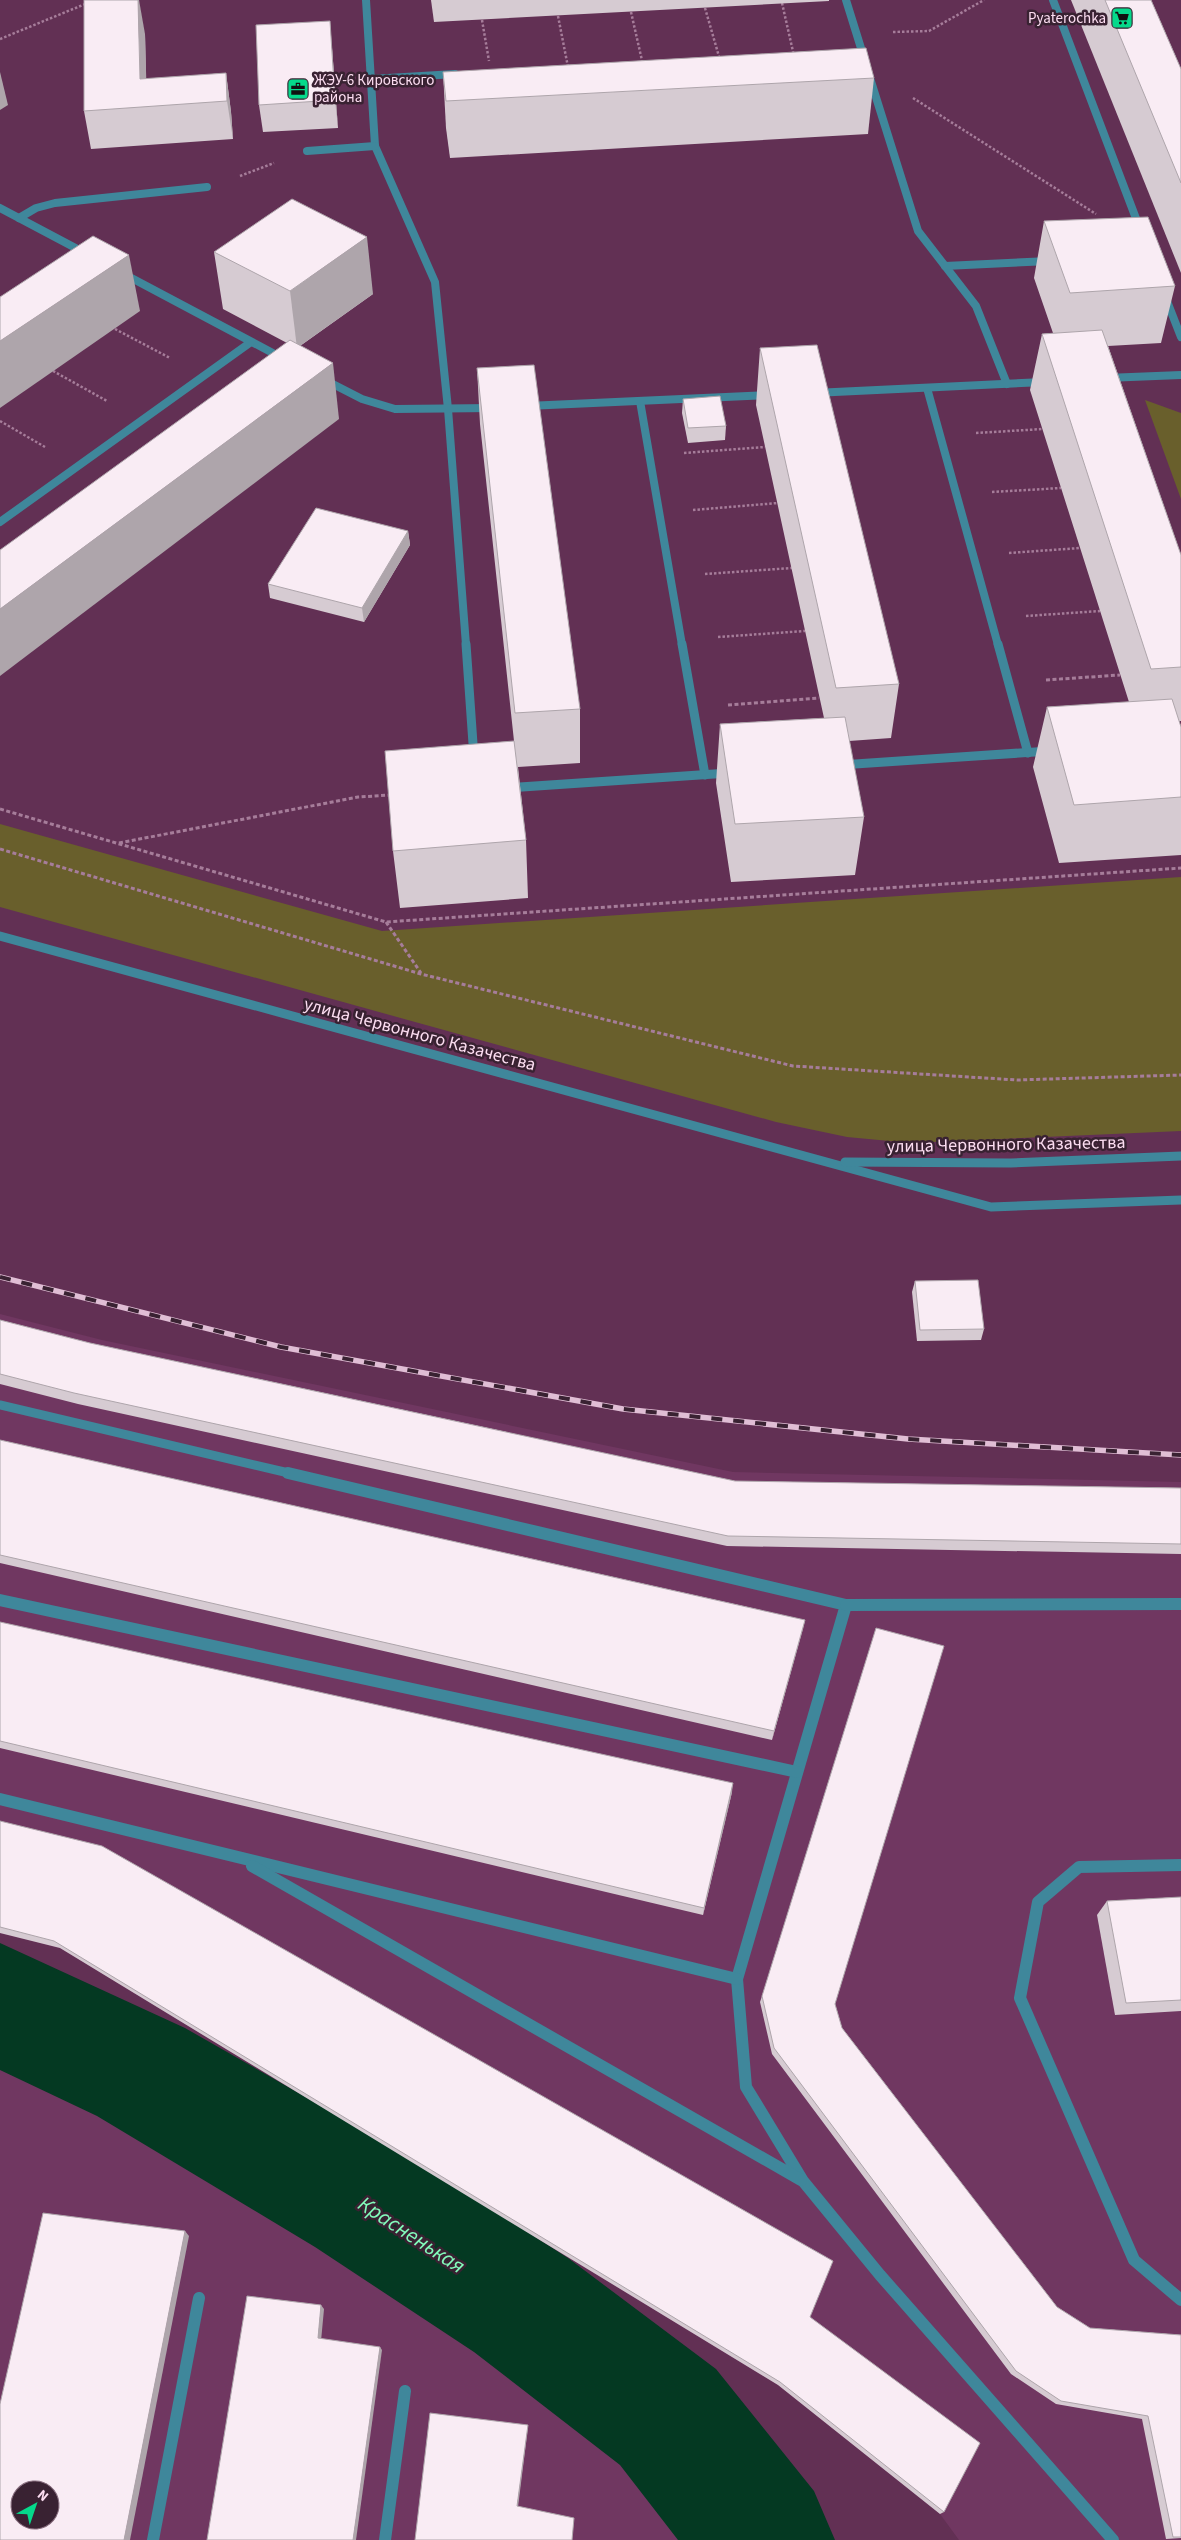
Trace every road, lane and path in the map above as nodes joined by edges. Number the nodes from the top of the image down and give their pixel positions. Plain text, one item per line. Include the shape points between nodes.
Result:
1 (95, 0) edge
2 (366, 0) edge
3 (846, 0) edge
4 (984, 0) edge
5 (1053, 0) edge
6 (782, 3) dead end
7 (705, 8) dead end
8 (631, 12) dead end
9 (558, 16) dead end
10 (857, 33) junction
11 (0, 39) edge
12 (862, 51) junction
13 (852, 52) edge
14 (796, 64) edge
15 (568, 68) edge
16 (722, 68) edge
17 (867, 69) junction
18 (645, 73) edge
19 (461, 74) edge
20 (371, 79) junction
21 (375, 146) junction
22 (308, 152) joint
23 (207, 187) joint
24 (0, 208) edge
25 (1097, 215) dead end
26 (19, 218) junction
27 (1143, 237) edge
28 (94, 258) edge
29 (1062, 261) edge
30 (110, 266) edge
31 (944, 266) junction
32 (1161, 284) edge
33 (1181, 337) edge
34 (251, 342) junction
35 (294, 364) edge
36 (1181, 375) edge
37 (319, 377) dead end
38 (1110, 378) junction
39 (1094, 379) edge
40 (1051, 381) edge
41 (1007, 384) junction
42 (927, 388) junction
43 (1113, 388) edge
44 (808, 393) edge
45 (778, 395) edge
46 (640, 401) junction
47 (497, 407) edge
48 (517, 407) edge
49 (448, 409) junction
50 (1043, 430) dead end
51 (940, 435) junction
52 (765, 447) dead end
53 (649, 455) junction
54 (1061, 488) dead end
55 (956, 494) junction
56 (778, 503) dead end
57 (659, 512) junction
58 (0, 522) edge
59 (1080, 548) dead end
60 (973, 556) junction
61 (792, 568) dead end
62 (670, 576) junction
63 (1100, 611) dead end
64 (990, 618) junction
65 (805, 631) dead end
66 (681, 640) junction
67 (1120, 675) dead end
68 (1009, 683) junction
69 (819, 698) dead end
70 (693, 708) junction
71 (1062, 750) edge
72 (1028, 753) junction
73 (832, 766) edge
74 (475, 770) edge
75 (734, 773) edge
76 (705, 775) junction
77 (496, 789) edge
78 (398, 794) edge
79 (0, 809) edge
80 (117, 843) junction
81 (0, 849) edge
82 (1181, 868) edge
83 (386, 922) junction
84 (0, 936) edge
85 (421, 974) junction
86 (1181, 1075) edge
87 (1181, 1156) edge
88 (830, 1162) junction
89 (1181, 1200) edge
90 (0, 1405) edge
91 (0, 1600) edge
92 (1181, 1604) edge
93 (846, 1605) junction
94 (797, 1772) junction
95 (0, 1799) edge
96 (240, 1859) junction
97 (1181, 1866) edge
98 (737, 1979) junction
99 (802, 2181) junction
100 (198, 2298) dead end
101 (1181, 2300) edge
102 (405, 2391) dead end
103 (153, 2540) edge
104 (385, 2540) edge
105 (1113, 2540) edge

1 - 11 path
2 - 20 street
3 - 10 street
4 - 10 path via 929,31
5 - 27 street
6 - 14 path
7 - 16 path
8 - 18 path
9 - 15 path
10 - 12 street
12 - 13 street
12 - 17 street
17 - 25 path
17 - 31 street via 918,231
19 - 20 street
20 - 21 street
21 - 22 street
21 - 49 street via 435,282
22 - 23 path
23 - 26 street via 55,203 36,208
24 - 26 street
26 - 28 street
29 - 31 street
30 - 34 street
31 - 41 street via 976,306
32 - 33 street
34 - 35 street
34 - 58 street
36 - 38 street
37 - 49 street via 362,398 396,409
38 - 39 street
38 - 43 street
40 - 41 street
41 - 42 street
42 - 44 street
42 - 51 street
45 - 46 street
46 - 48 street
46 - 53 street
47 - 49 street
49 - 74 street
50 - 51 path
51 - 55 street
52 - 53 path
53 - 57 street
54 - 55 path
55 - 60 street
56 - 57 path
57 - 62 street
59 - 60 path
60 - 64 street
61 - 62 path
62 - 66 street
63 - 64 path
64 - 68 street
65 - 66 path
66 - 70 street
67 - 68 path
68 - 72 street
69 - 70 path
70 - 76 street
71 - 72 street
72 - 73 street
75 - 76 street
76 - 77 street
78 - 80 path via 358,797
79 - 80 path
80 - 83 path
81 - 85 path
82 - 83 path
83 - 85 path
84 - 88 street, улица Червонного Казачества
85 - 86 path via 792,1066 1017,1080
87 - 88 street, улица Червонного Казачества via 1011,1163
88 - 89 street, улица Червонного Казачества via 991,1207
90 - 93 street
91 - 94 street
92 - 93 street
93 - 94 street
94 - 98 street
95 - 96 street
96 - 98 street
96 - 99 street
97 - 101 street via 1079,1867 1038,1902 1020,1998 1134,2260
98 - 99 street via 746,2087
99 - 105 street via 880,2275
100 - 103 street
102 - 104 street

